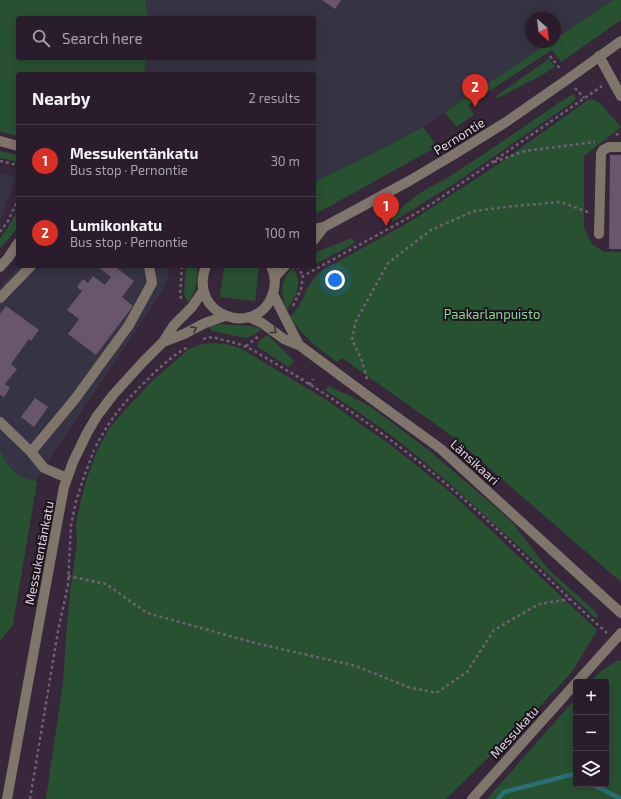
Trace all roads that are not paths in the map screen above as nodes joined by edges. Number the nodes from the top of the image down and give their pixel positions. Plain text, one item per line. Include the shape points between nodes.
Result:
1 (621, 41) edge
2 (599, 56) junction
3 (621, 96) edge
4 (0, 142) edge
5 (16, 146) edge
6 (621, 147) edge
7 (317, 227) edge
8 (599, 234) dead end
9 (16, 246) edge
10 (0, 266) edge
11 (29, 268) edge
12 (149, 268) edge
13 (205, 268) edge
14 (273, 268) edge
15 (283, 268) edge
16 (275, 277) junction
17 (203, 292) junction
18 (273, 294) junction
19 (0, 298) edge
20 (225, 316) junction
21 (249, 317) junction
22 (163, 342) junction
23 (299, 345) junction
24 (0, 422) edge
25 (31, 452) junction
26 (67, 478) junction
27 (621, 613) edge
28 (618, 636) edge
29 (579, 679) edge
30 (573, 685) edge
31 (8, 799) edge
32 (472, 799) edge

1 - 2 street, Pernontie
2 - 3 street
2 - 7 street, Pernontie via 568,80 453,155 403,184
4 - 5 street
6 - 8 street via 609,147 601,154
9 - 10 street
11 - 19 street
12 - 25 street via 152,283 129,325 75,399
13 - 17 street via 202,280
14 - 16 street
15 - 16 street
16 - 18 street
17 - 20 street via 211,306
17 - 22 street, Messukentänkatu via 174,325
18 - 21 street via 266,306
18 - 23 street, Länsikaari
20 - 21 street
22 -> 20 street, Messukentänkatu
21 -> 23 street, Länsikaari via 284,339
22 - 26 street, Messukentänkatu via 126,380 97,416 79,448
23 - 27 street, Länsikaari via 441,449
24 - 25 street
25 - 26 street via 44,468
26 - 31 street, Messukentänkatu
28 - 29 street, Messukatu
30 - 32 street, Messukatu

